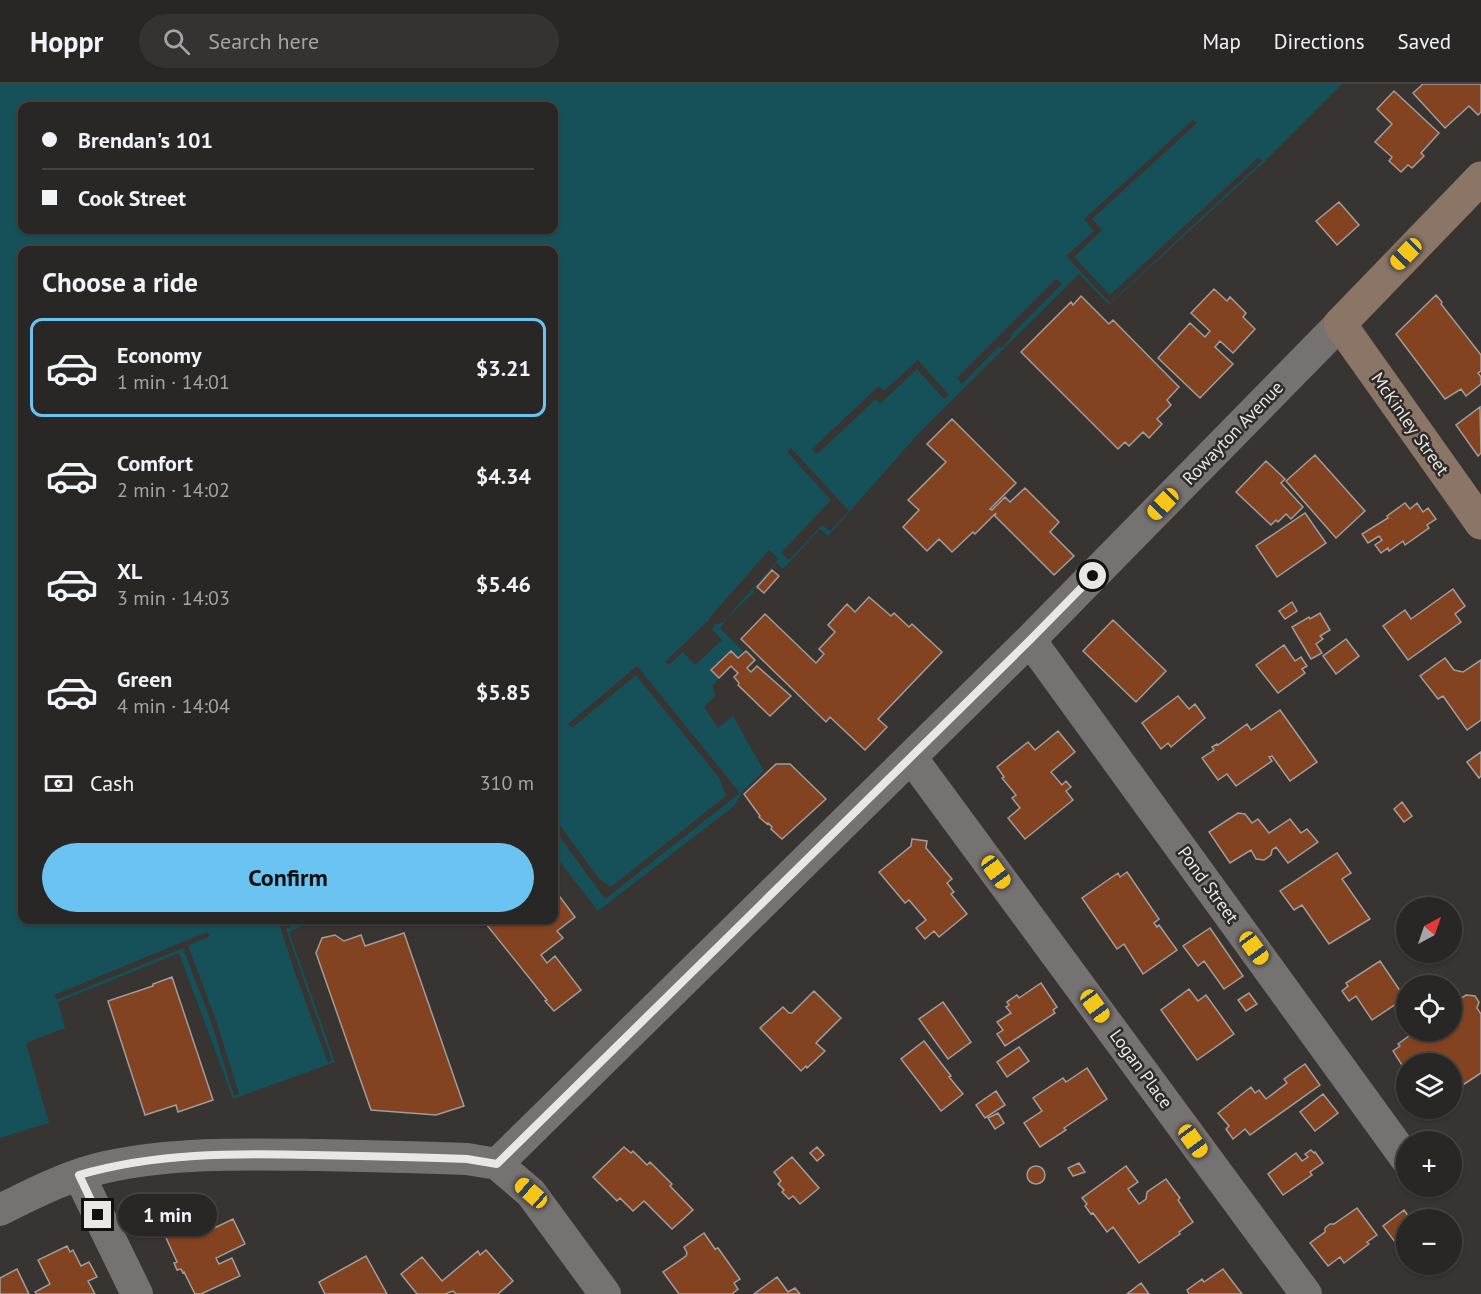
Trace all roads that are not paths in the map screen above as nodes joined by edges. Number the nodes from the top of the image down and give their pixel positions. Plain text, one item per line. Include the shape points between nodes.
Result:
1 (1481, 178) edge
2 (1340, 324) junction
3 (1481, 524) edge
4 (1030, 640) junction
5 (911, 757) junction
6 (1396, 1145) edge
7 (497, 1164) junction
8 (79, 1175) junction
9 (0, 1210) edge
10 (137, 1294) edge
11 (606, 1294) edge
12 (1306, 1294) edge

1 - 2 main road, Rowayton Avenue
2 - 3 main road, McKinley Street
2 - 4 street, Rowayton Avenue
4 - 5 street, Rowayton Avenue
4 - 6 street, Pond Street
5 - 7 street, Rowayton Avenue
5 - 12 street, Logan Place
7 - 8 street via 467,1159 225,1155 144,1161
7 - 11 street via 531,1193
8 - 9 street
8 - 10 street

